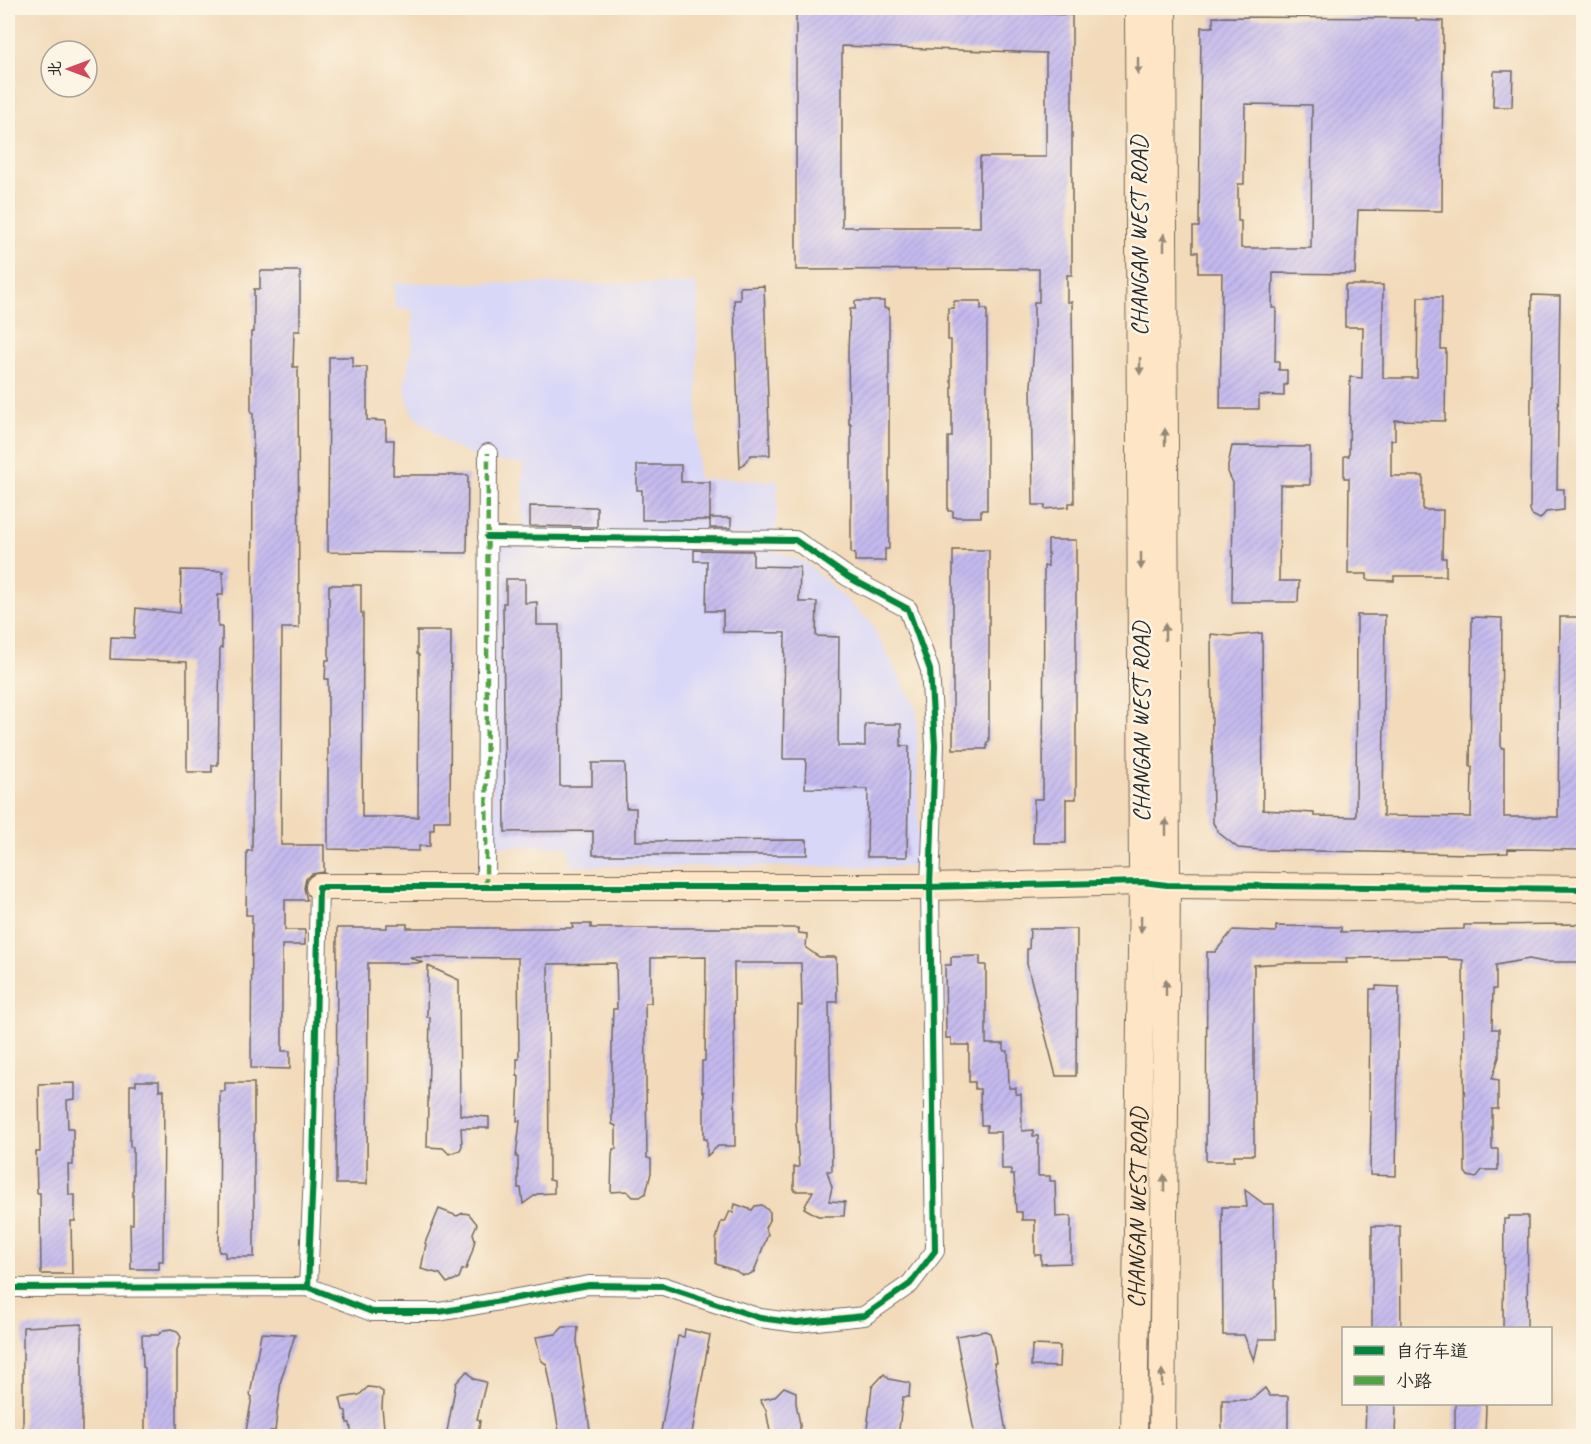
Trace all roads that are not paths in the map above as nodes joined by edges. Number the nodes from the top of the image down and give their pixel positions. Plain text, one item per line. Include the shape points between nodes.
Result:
1 (1138, 8) edge
2 (1163, 8) edge
3 (488, 453) dead end
4 (487, 537) junction
5 (1154, 884) junction
6 (319, 887) joint
7 (486, 887) junction
8 (930, 887) junction
9 (1584, 889) edge
10 (308, 1287) junction
11 (8, 1288) edge
12 (1134, 1437) edge
13 (1162, 1437) edge

1 -> 5 main road, CHANGAN WEST ROAD
5 -> 2 main road, CHANGAN WEST ROAD
3 - 4 street
4 - 7 street
4 - 8 street via 795,540 848,577 908,609 930,670 935,744
5 - 8 main road
5 - 9 main road
5 -> 12 main road, CHANGAN WEST ROAD
13 -> 5 main road, CHANGAN WEST ROAD
6 - 7 main road
6 - 10 street
7 - 8 main road
8 - 10 street via 935,1251 910,1284 864,1316 798,1323 760,1318 663,1286 589,1286 439,1312 372,1312
10 - 11 street

